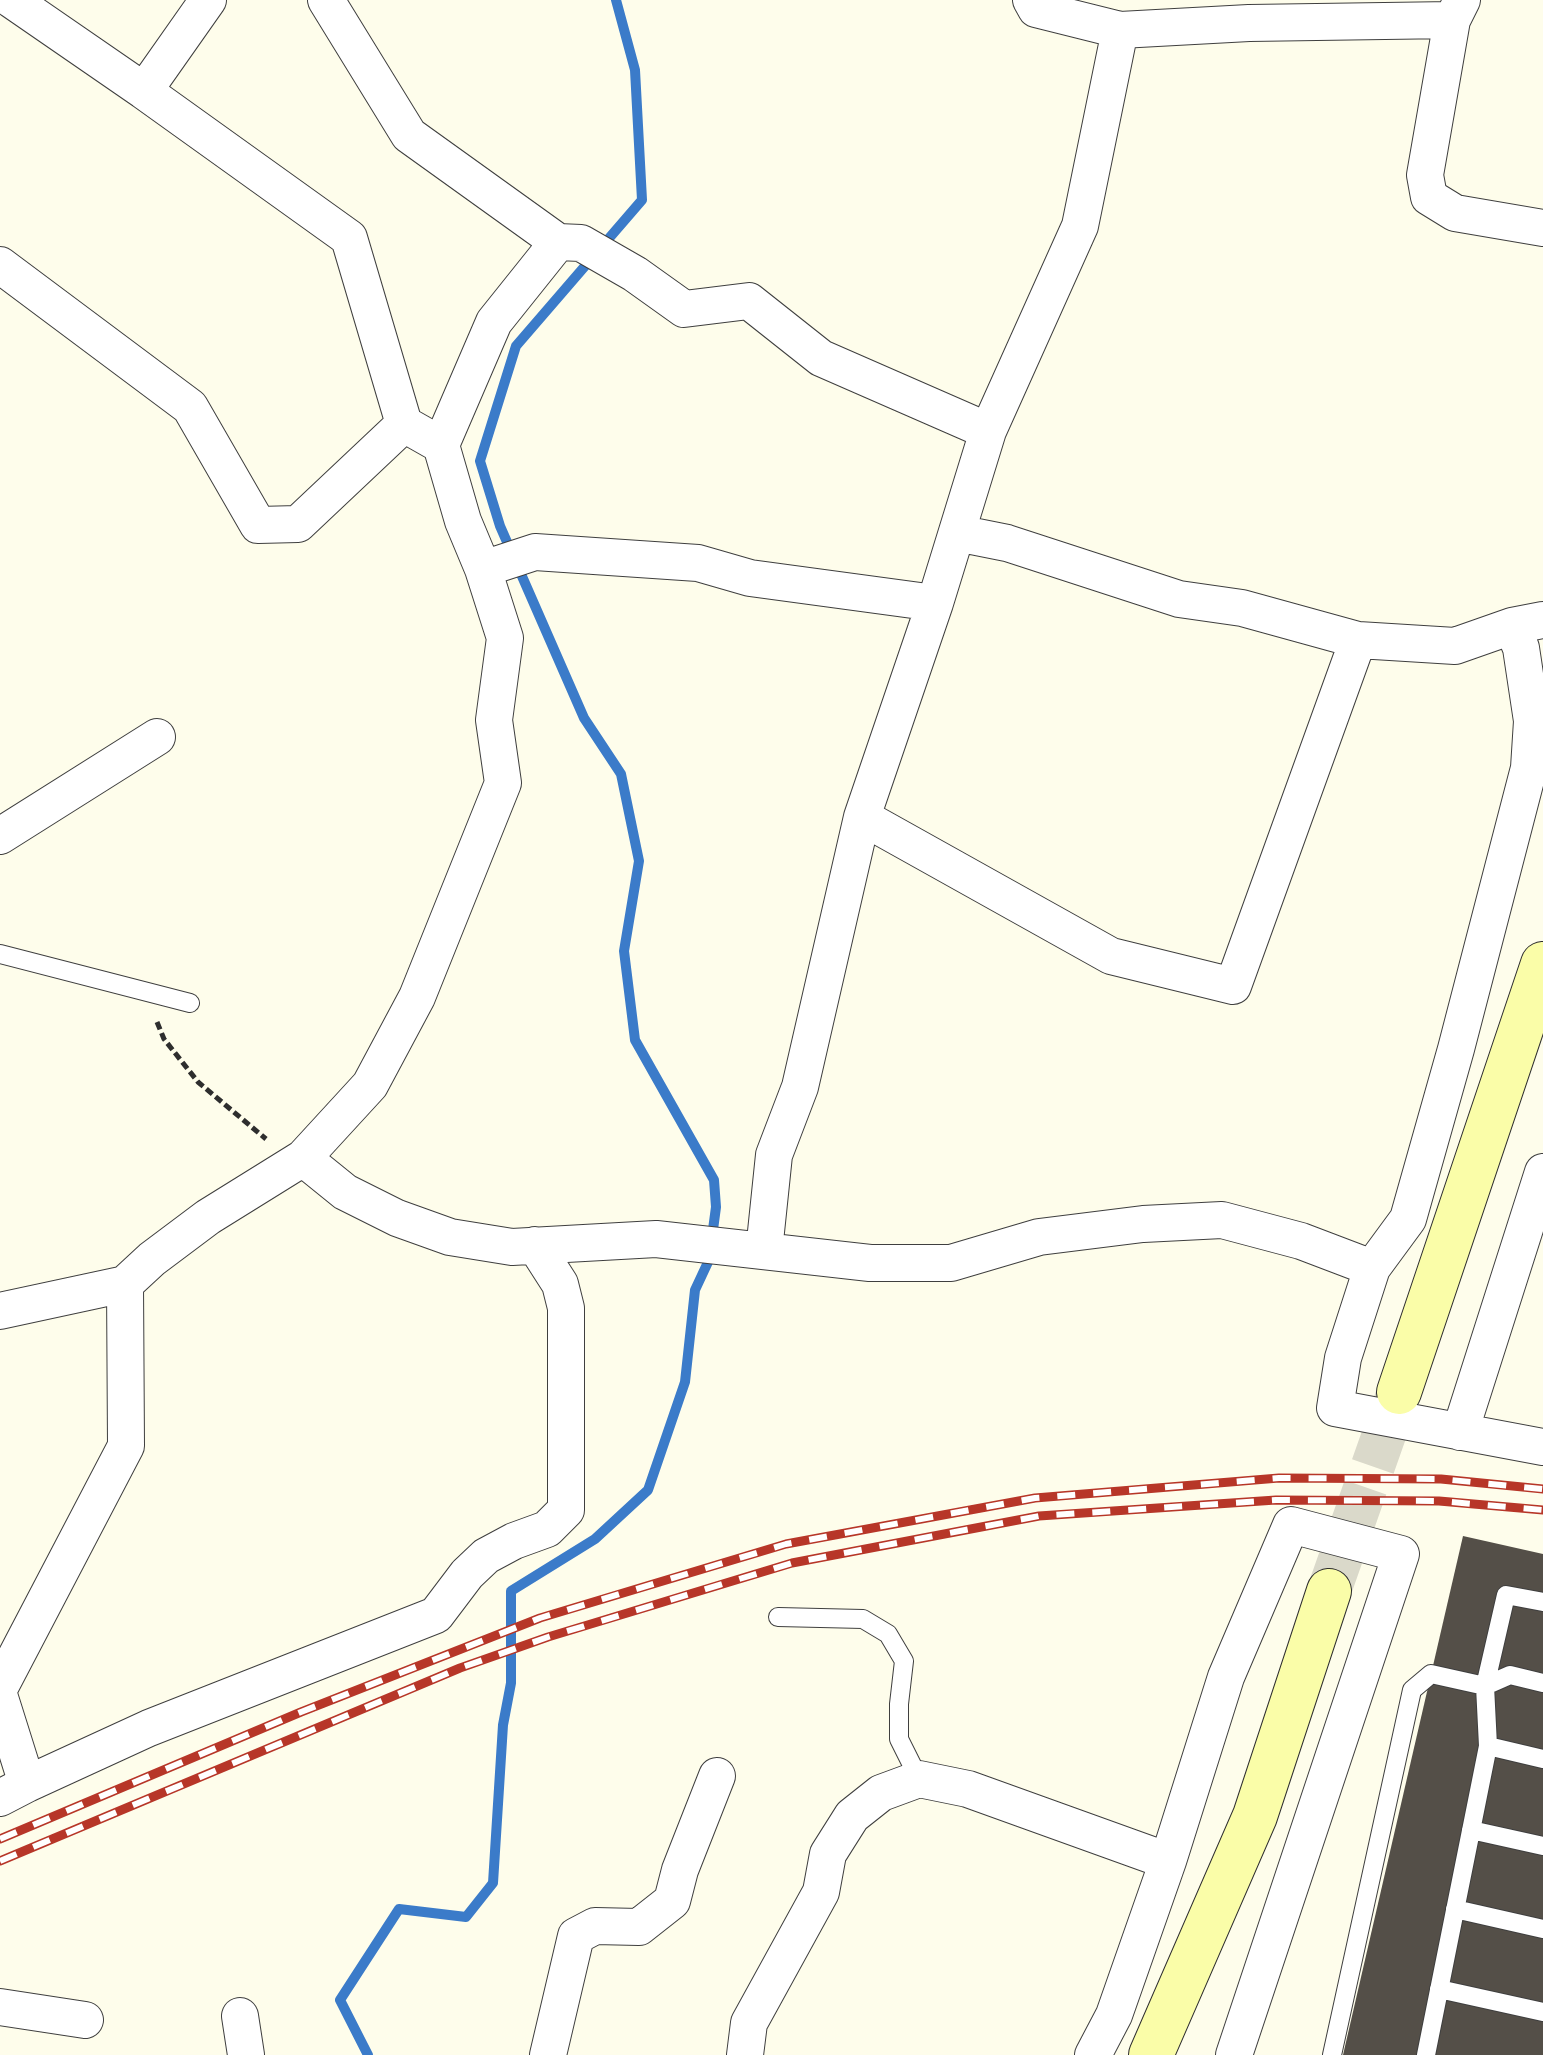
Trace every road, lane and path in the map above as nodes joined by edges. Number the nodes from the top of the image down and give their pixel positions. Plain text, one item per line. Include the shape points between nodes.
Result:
1 (12, 0) edge
2 (208, 0) edge
3 (326, 0) edge
4 (1031, 0) edge
5 (1457, 10) edge
6 (1120, 30) junction
7 (144, 91) junction
8 (1543, 228) edge
9 (570, 242) junction
10 (0, 265) edge
11 (404, 424) junction
12 (988, 431) junction
13 (441, 445) junction
14 (957, 533) junction
15 (483, 569) junction
16 (935, 603) junction
17 (1528, 623) edge
18 (1358, 640) junction
19 (157, 737) dead end
20 (862, 817) junction
21 (0, 836) edge
22 (0, 954) edge
23 (1543, 964) edge
24 (144, 991) junction
25 (190, 1003) dead end
26 (298, 1160) junction
27 (1543, 1172) edge
28 (535, 1245) junction
29 (764, 1251) junction
30 (1372, 1268) junction
31 (125, 1284) junction
32 (0, 1311) edge
33 (1399, 1392) tunnel mouth
34 (1460, 1432) junction
35 (1543, 1447) edge
36 (1329, 1591) tunnel mouth
37 (1543, 1602) edge
38 (778, 1617) dead end
39 (1543, 1683) edge
40 (1485, 1686) junction
41 (0, 1687) edge
42 (0, 1698) edge
43 (1488, 1746) junction
44 (1543, 1759) edge
45 (717, 1776) dead end
46 (919, 1779) junction
47 (14, 1791) edge
48 (1471, 1830) junction
49 (1543, 1846) edge
50 (1168, 1861) junction
51 (1455, 1909) junction
52 (1543, 1929) edge
53 (1439, 1989) junction
54 (0, 2007) edge
55 (1543, 2012) edge
56 (240, 2016) dead end
57 (85, 2020) dead end
58 (246, 2055) edge
59 (548, 2055) edge
60 (745, 2055) edge
61 (1093, 2055) edge
62 (1151, 2055) edge
63 (1234, 2055) edge
64 (1332, 2055) edge
65 (1426, 2055) edge

1 - 7 street
2 - 7 street
3 - 9 street via 409,135
4 - 6 street via 1036,9
5 - 6 street
5 - 8 street via 1425,175 1429,197 1455,213
6 - 12 street via 1080,226
7 - 11 street via 349,238
9 - 12 street via 635,274 684,309 749,301 821,358
9 - 13 street via 494,322
10 - 11 street via 190,407 258,525 298,524
11 - 13 street
12 - 14 street
13 - 15 street
14 - 16 street
14 - 18 street via 1007,543 1179,599 1242,608
15 - 16 street via 535,552 698,563 750,578
15 - 26 street via 505,638 494,720 503,783 417,997 377,1073
16 - 20 street
17 - 18 street via 1455,646
17 - 30 street via 1521,648 1532,721 1529,768 1408,1219
18 - 20 street via 1233,986 1111,956
19 - 21 street
20 - 29 street via 800,1087 774,1155
22 - 24 lane
23 - 33 street
24 - 25 lane
24 - 26 path via 164,1039 198,1082
26 - 28 street via 397,1218 450,1237 512,1247
26 - 31 street via 208,1217
27 - 34 street
28 - 29 street via 656,1239
28 - 47 street via 560,1284 566,1308 566,1510 547,1529 486,1556 436,1615 149,1728
29 - 30 street via 870,1263 951,1263 1039,1237 1222,1220 1301,1241
30 - 34 street via 1343,1358 1335,1408
31 - 32 street
31 - 41 street via 126,1446
34 - 35 street
36 - 62 street via 1255,1816
37 - 40 lane via 1506,1595
38 - 46 lane via 863,1619 888,1634 904,1661 899,1739
39 - 40 lane via 1510,1675
40 - 43 lane
40 - 64 lane via 1431,1674 1412,1690
42 - 47 street
43 - 44 lane
43 - 48 lane
45 - 59 street via 672,1901 639,1927 595,1926 576,1936
46 - 50 street via 968,1789
46 - 60 street via 881,1793 852,1816 828,1854 821,1892 749,2023
48 - 49 lane
48 - 51 lane
50 - 61 street via 1114,2015
50 - 63 street via 1226,1677 1291,1525 1401,1554
51 - 52 lane
51 - 53 lane
53 - 55 lane
53 - 65 lane
54 - 57 street
56 - 58 street

